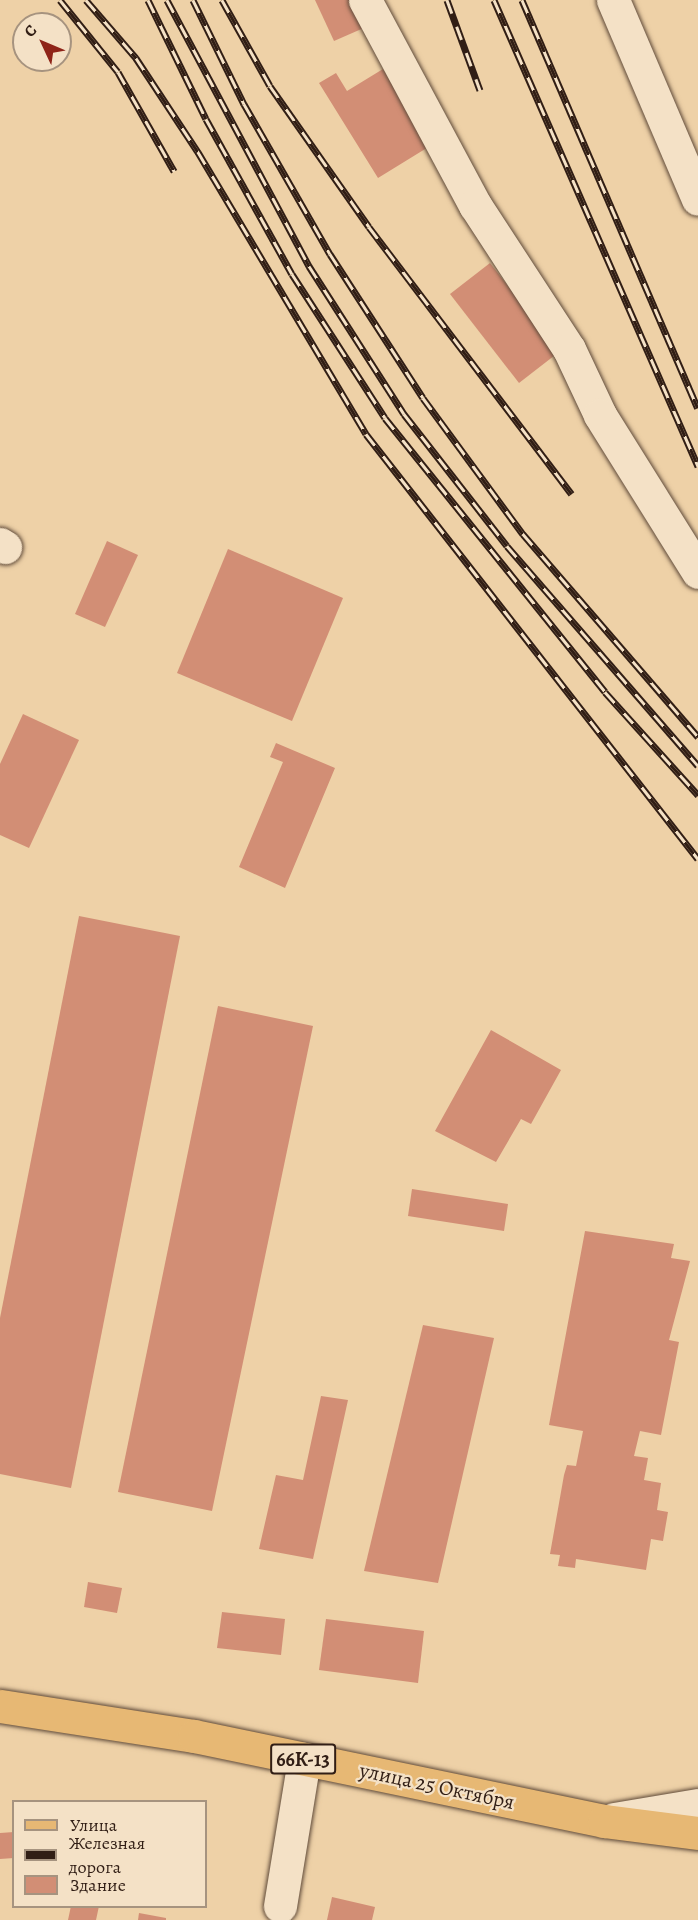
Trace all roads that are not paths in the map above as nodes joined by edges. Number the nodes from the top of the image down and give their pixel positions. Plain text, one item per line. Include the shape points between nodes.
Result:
1 (365, 0) edge
2 (613, 0) edge
3 (698, 200) edge
4 (698, 572) edge
5 (0, 1706) edge
6 (304, 1759) junction
7 (698, 1805) edge
8 (604, 1821) junction
9 (698, 1833) edge
10 (279, 1906) dead end

1 - 4 street via 475,205 569,349 600,415
2 - 3 street
5 - 6 main road, улица 25 Октября / 66К-13
6 - 8 main road, улица 25 Октября / 66К-13
6 - 10 street
7 - 8 street
8 - 9 main road, улица 25 Октября / 66К-13

